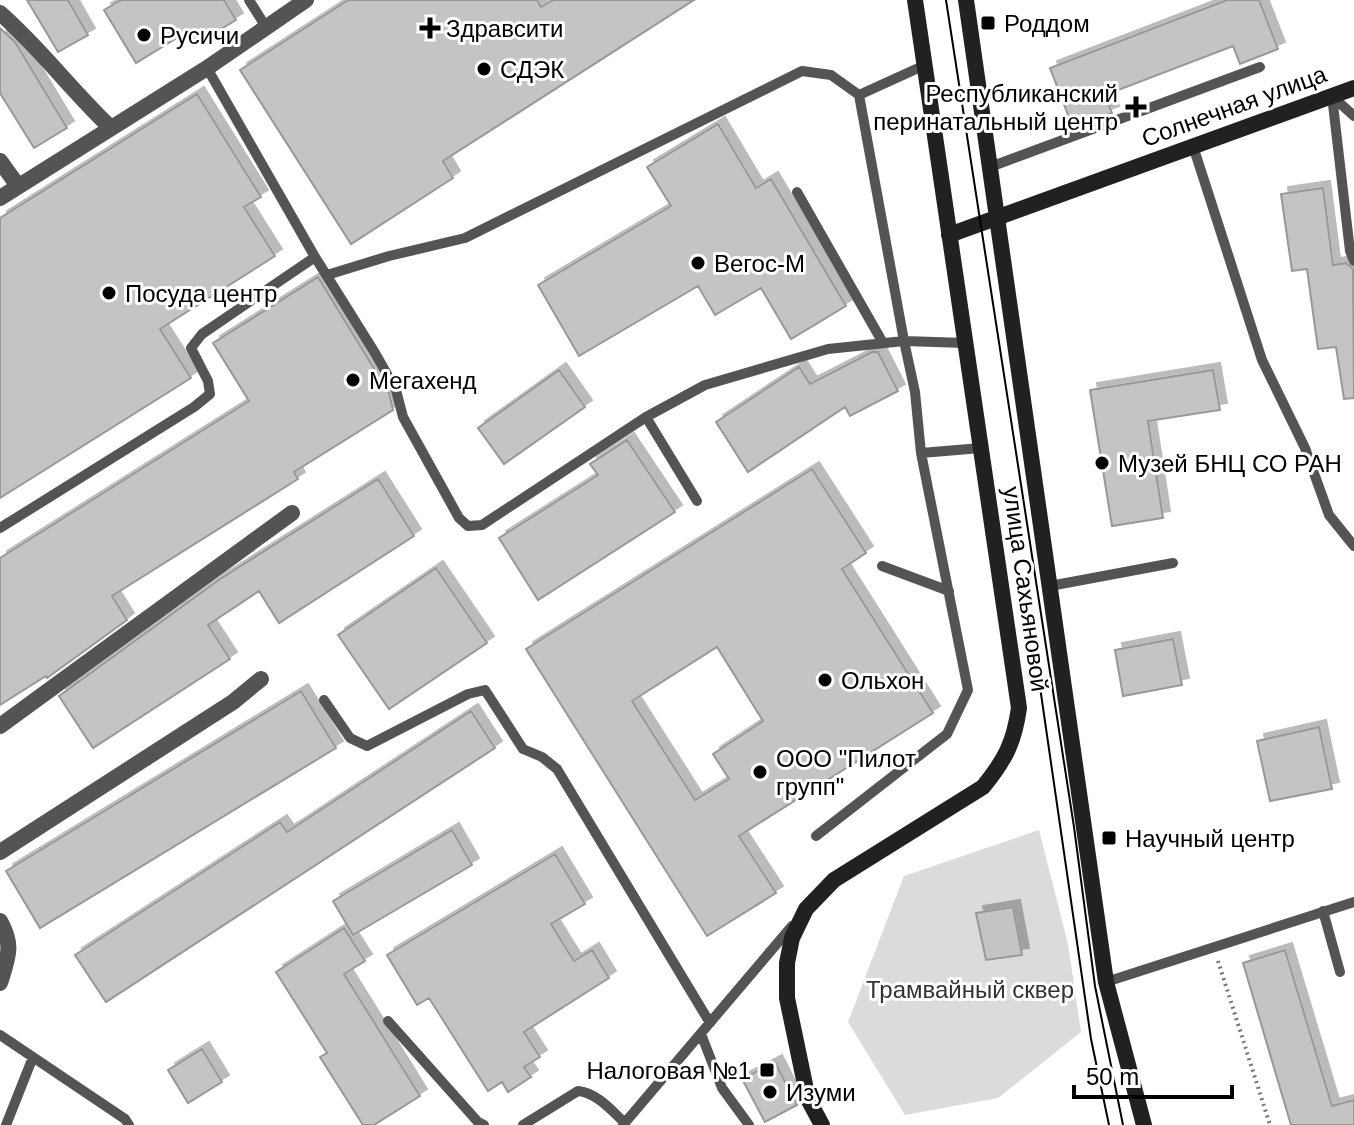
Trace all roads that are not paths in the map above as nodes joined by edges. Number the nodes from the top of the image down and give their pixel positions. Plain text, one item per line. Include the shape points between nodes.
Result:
1 (249, 0) edge
2 (306, 0) edge
3 (915, 0) edge
4 (966, 0) edge
5 (0, 13) edge
6 (266, 27) junction
7 (925, 65) junction
8 (1260, 67) dead end
9 (207, 68) junction
10 (1354, 88) edge
11 (859, 95) junction
12 (1332, 96) junction
13 (1354, 116) edge
14 (111, 128) junction
15 (1193, 146) junction
16 (0, 161) edge
17 (990, 167) junction
18 (18, 186) junction
19 (797, 192) dead end
20 (0, 198) edge
21 (997, 218) junction
22 (949, 235) junction
23 (315, 257) junction
24 (1354, 261) edge
25 (327, 275) junction
26 (904, 341) junction
27 (883, 343) junction
28 (965, 343) junction
29 (646, 417) junction
30 (981, 448) junction
31 (921, 453) junction
32 (697, 501) dead end
33 (292, 513) dead end
34 (0, 528) edge
35 (1354, 546) edge
36 (1173, 563) dead end
37 (882, 566) dead end
38 (1050, 586) junction
39 (949, 591) junction
40 (261, 679) dead end
41 (324, 700) dead end
42 (0, 726) edge
43 (816, 836) dead end
44 (0, 852) edge
45 (1354, 902) edge
46 (806, 909) junction
47 (1323, 911) junction
48 (0, 921) edge
49 (1340, 972) dead end
50 (1106, 982) junction
51 (0, 983) edge
52 (388, 1021) dead end
53 (710, 1023) junction
54 (701, 1034) junction
55 (0, 1035) edge
56 (33, 1057) junction
57 (624, 1124) edge
58 (6, 1125) edge
59 (129, 1125) edge
60 (484, 1125) edge
61 (523, 1125) edge
62 (749, 1125) edge
63 (822, 1125) edge
64 (1144, 1125) edge

1 - 6 lane
2 - 6 street
3 - 7 main road, улица Сахьяновой
4 - 17 main road, улица Сахьяновой
5 - 14 street
6 - 9 street
7 - 11 lane
7 - 22 main road, улица Сахьяновой
8 - 17 lane
9 - 14 street
9 - 23 lane
10 - 12 main road, Солнечная улица
11 - 25 lane via 831,75 802,71 465,238
11 - 26 lane
12 - 13 lane
12 - 15 main road, Солнечная улица
12 - 24 lane
14 - 18 street
15 - 21 main road, Солнечная улица
15 - 35 lane via 1262,360 1305,448 1329,515
16 - 18 street
17 - 21 main road, улица Сахьяновой
18 - 20 street
19 - 27 lane
21 - 22 main road, Солнечная улица
21 - 38 main road, улица Сахьяновой
22 - 28 main road, улица Сахьяновой
23 - 25 lane
23 - 34 lane via 202,334 191,348 210,394
25 - 29 lane via 468,526 482,525
26 - 27 lane
26 - 28 lane
26 - 31 lane
27 - 29 lane via 828,349 705,385
28 - 30 main road, улица Сахьяновой
29 - 32 lane
30 - 31 lane
30 - 46 main road, улица Сахьяновой via 1019,708 1014,739 983,787 834,880
31 - 39 lane
33 - 42 street
36 - 38 lane
37 - 39 lane
38 - 50 main road, улица Сахьяновой
39 - 43 lane via 968,690 957,717 947,734
40 - 44 street
41 - 53 lane via 350,738 367,746 485,690 523,749 557,769
45 - 47 lane
46 - 53 lane
46 - 63 main road, улица Сахьяновой via 792,938 787,998 808,1099
47 - 49 lane
47 - 50 lane
48 - 51 street via 10,938
50 - 64 main road, улица Сахьяновой
52 - 60 lane
53 - 54 lane
54 - 57 lane
54 - 62 lane via 722,1088
55 - 56 lane
56 - 58 lane
56 - 59 lane
57 - 61 lane via 600,1100 578,1091

